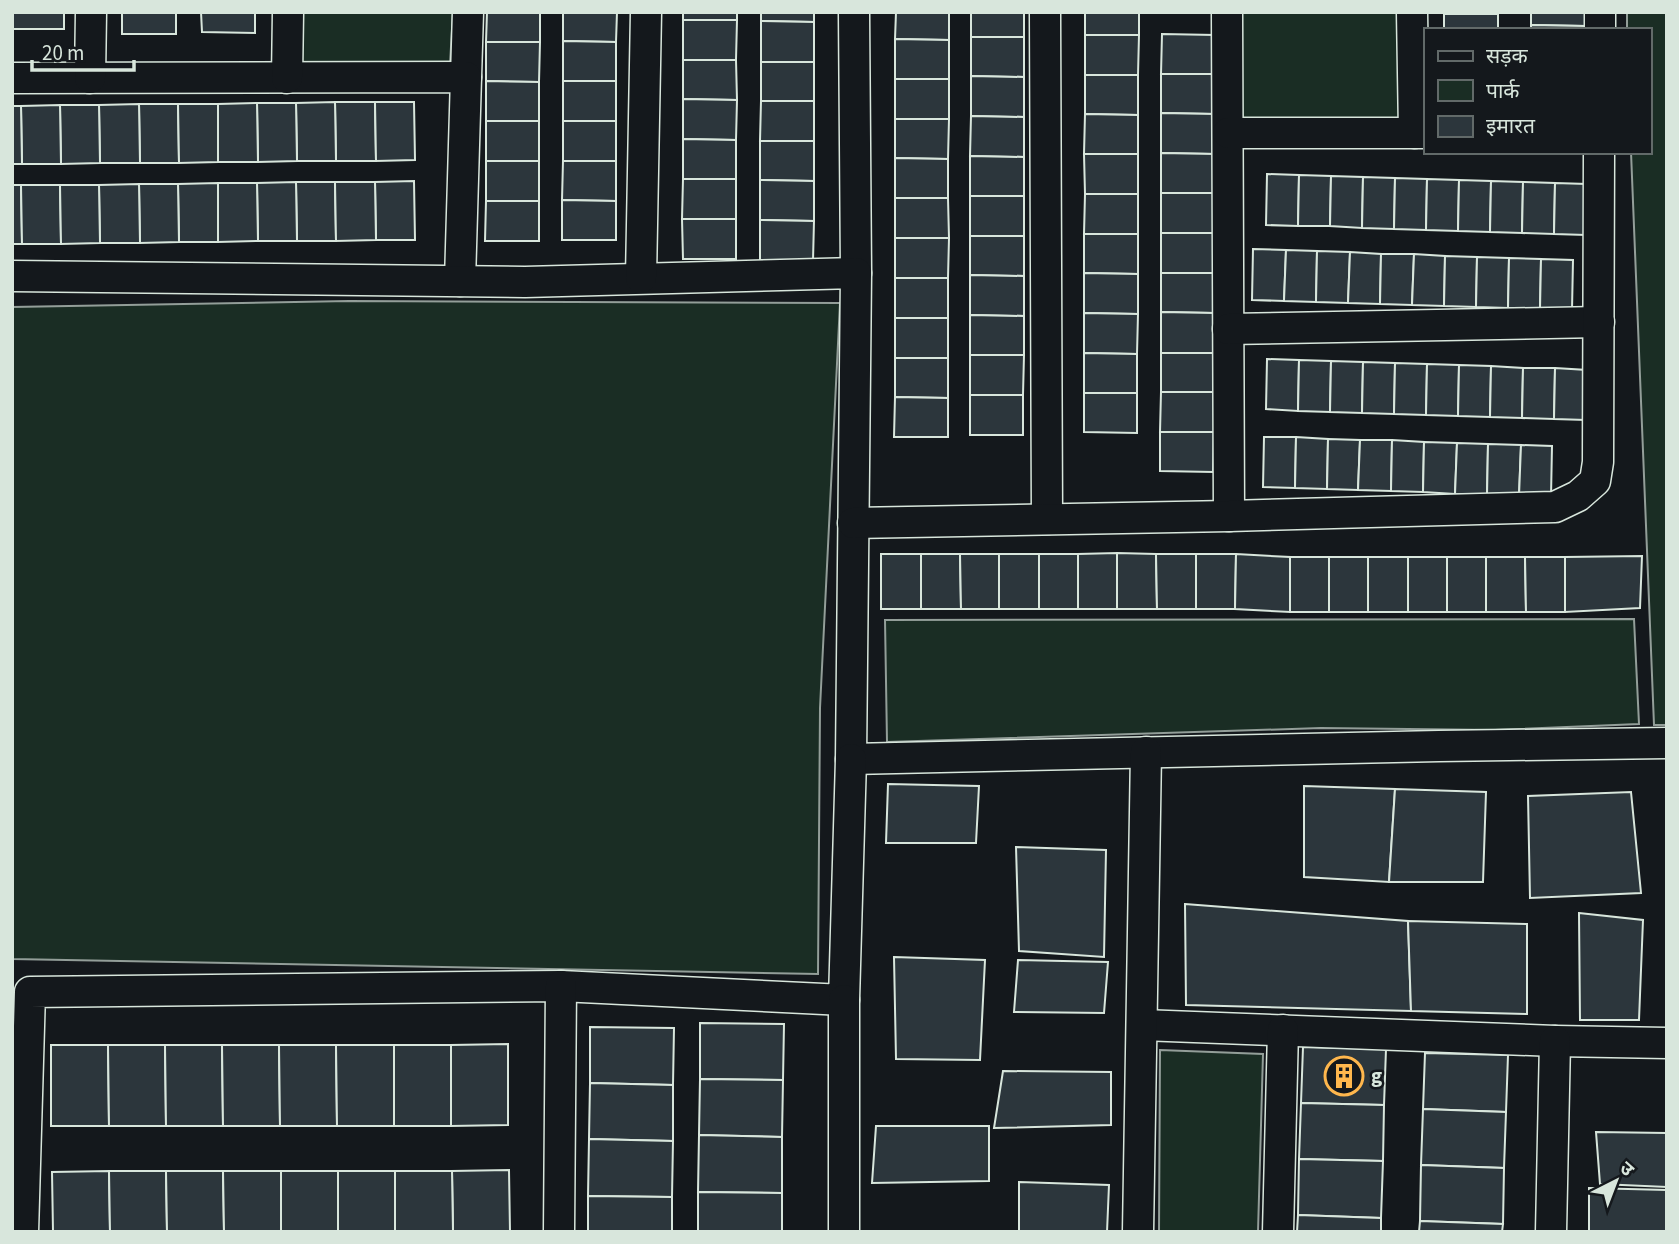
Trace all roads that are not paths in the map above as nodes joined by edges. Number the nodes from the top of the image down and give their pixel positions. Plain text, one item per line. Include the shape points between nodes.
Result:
1 (91, 12) edge
2 (288, 12) edge
3 (468, 12) edge
4 (646, 12) edge
5 (853, 12) edge
6 (1045, 12) edge
7 (1227, 12) edge
8 (1412, 12) edge
9 (466, 77) junction
10 (12, 78) edge
11 (90, 78) junction
12 (287, 78) junction
13 (1227, 133) junction
14 (1419, 133) edge
15 (1599, 154) edge
16 (856, 272) junction
17 (12, 276) edge
18 (641, 278) junction
19 (460, 281) junction
20 (1599, 322) junction
21 (1228, 329) junction
22 (1229, 516) junction
23 (1046, 519) junction
24 (853, 523) junction
25 (1667, 743) edge
26 (1146, 752) junction
27 (851, 759) junction
28 (561, 986) junction
29 (21, 992) edge
30 (844, 1000) junction
31 (1142, 1025) junction
32 (1283, 1030) junction
33 (1555, 1041) junction
34 (1667, 1042) edge
35 (23, 1232) edge
36 (559, 1232) edge
37 (844, 1232) edge
38 (1138, 1232) edge
39 (1278, 1232) edge
40 (1551, 1232) edge

1 - 11 street
2 - 12 street
3 - 9 street
4 - 18 street
5 - 16 street
6 - 23 street
7 - 13 street
8 - 14 street
9 - 12 street
9 - 19 street
10 - 11 street
11 - 12 street
13 - 14 street
13 - 21 street
15 - 20 street
16 - 18 street
16 - 24 street
17 - 19 street
18 - 19 street
20 - 21 street
20 - 22 street via 1598,462 1595,481 1578,496 1555,507
21 - 22 street
22 - 23 street
23 - 24 street
24 - 27 street
25 - 26 street
26 - 27 street
26 - 31 street
27 - 30 street
28 - 29 street
28 - 30 street
28 - 36 street
29 - 35 street
30 - 37 street
31 - 32 street
31 - 38 street
32 - 33 street
32 - 39 street
33 - 34 street
33 - 40 street

